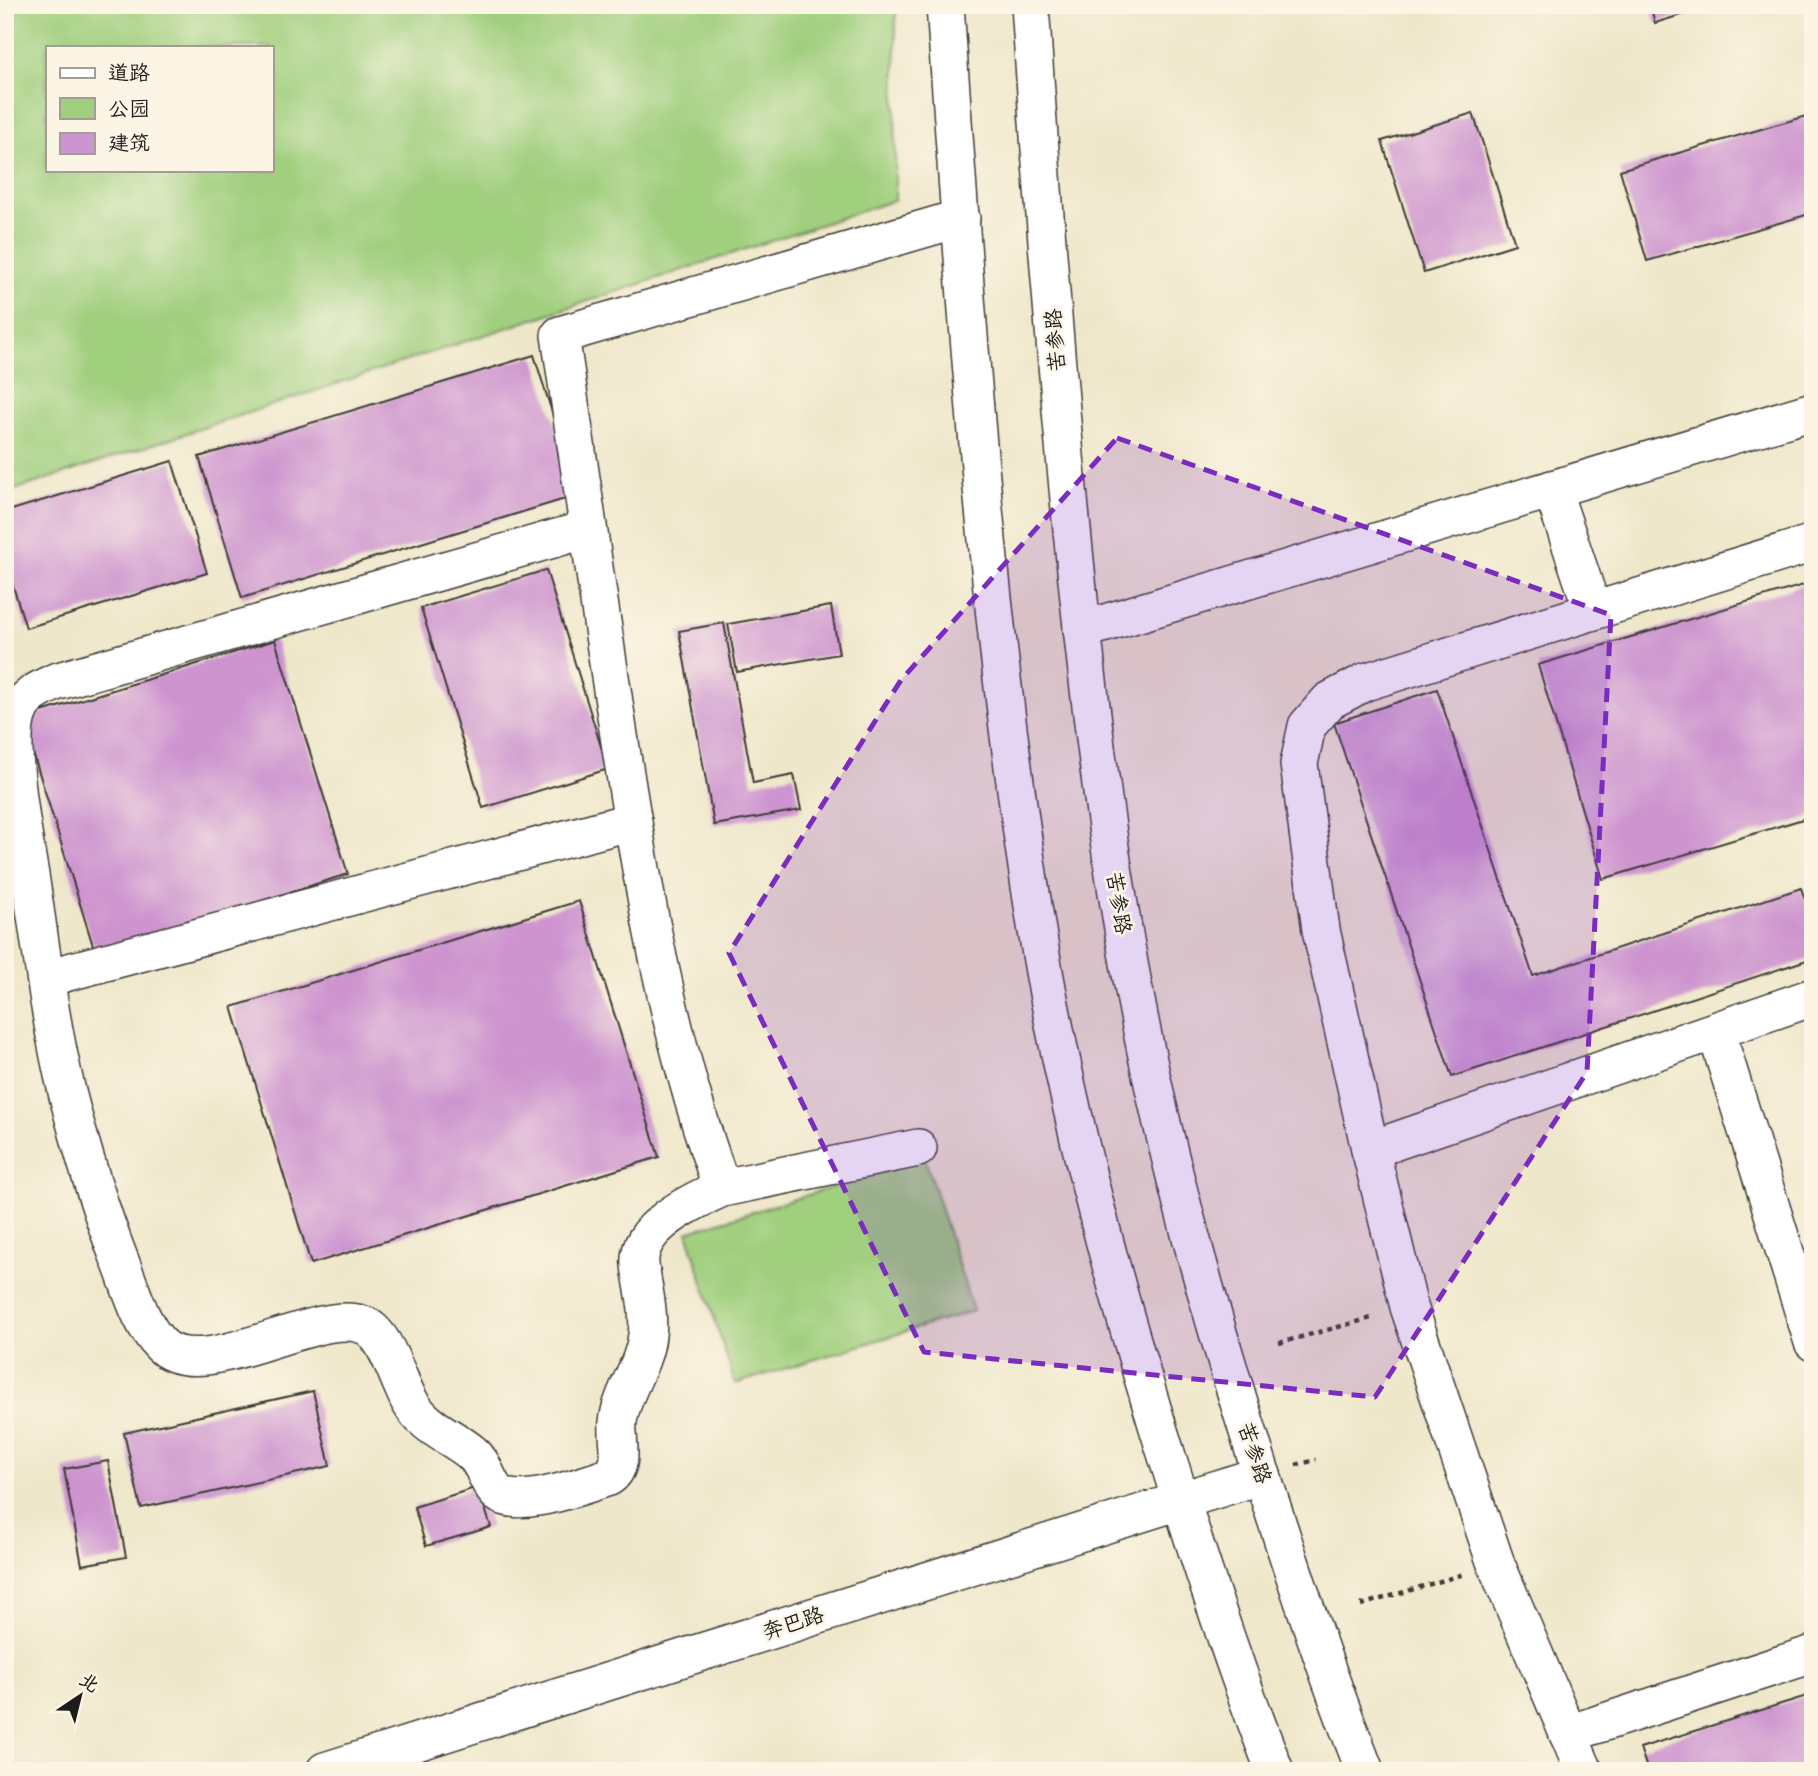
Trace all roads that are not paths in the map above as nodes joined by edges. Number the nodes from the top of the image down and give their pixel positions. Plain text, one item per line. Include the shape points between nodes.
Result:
1 (946, 5) edge
2 (1030, 5) edge
3 (961, 218) junction
4 (1813, 411) edge
5 (1552, 489) junction
6 (588, 529) junction
7 (1813, 543) edge
8 (1593, 611) junction
9 (1082, 630) junction
10 (633, 821) junction
11 (46, 978) junction
12 (1813, 997) edge
13 (1716, 1031) junction
14 (918, 1148) dead end
15 (1370, 1150) junction
16 (722, 1188) junction
17 (1813, 1342) edge
18 (1262, 1475) junction
19 (1181, 1500) junction
20 (1813, 1654) edge
21 (1568, 1734) junction
22 (325, 1771) edge
23 (1275, 1771) edge
24 (1365, 1771) edge
25 (1584, 1771) edge

1 - 3 street
2 - 9 street, 苦参路
3 - 6 street via 560,335
3 - 19 street via 992,587 1037,929 1063,1070 1100,1226
4 - 5 street
5 - 8 street
5 - 9 street
6 - 10 street
6 - 11 street via 38,689 17,714 15,769
7 - 8 street
8 - 15 street via 1365,682 1329,701 1307,726 1299,764 1321,930
9 - 18 street, 苦参路 via 1120,915 1146,1052 1182,1205
10 - 11 street
10 - 16 street via 670,1018
11 - 16 street via 66,1089 85,1158 136,1305 160,1344 182,1357 196,1358 324,1326 367,1326 382,1343 418,1416 473,1454 502,1497 560,1492 615,1472 618,1418 648,1334 641,1250 667,1219
12 - 13 street
13 - 15 street
13 - 17 street
14 - 16 street
15 - 21 street via 1409,1307 1496,1564
18 - 19 street, 奔巴路
18 - 24 street, 苦参路
19 - 22 street, 奔巴路
19 - 23 street
20 - 21 street
21 - 25 street

